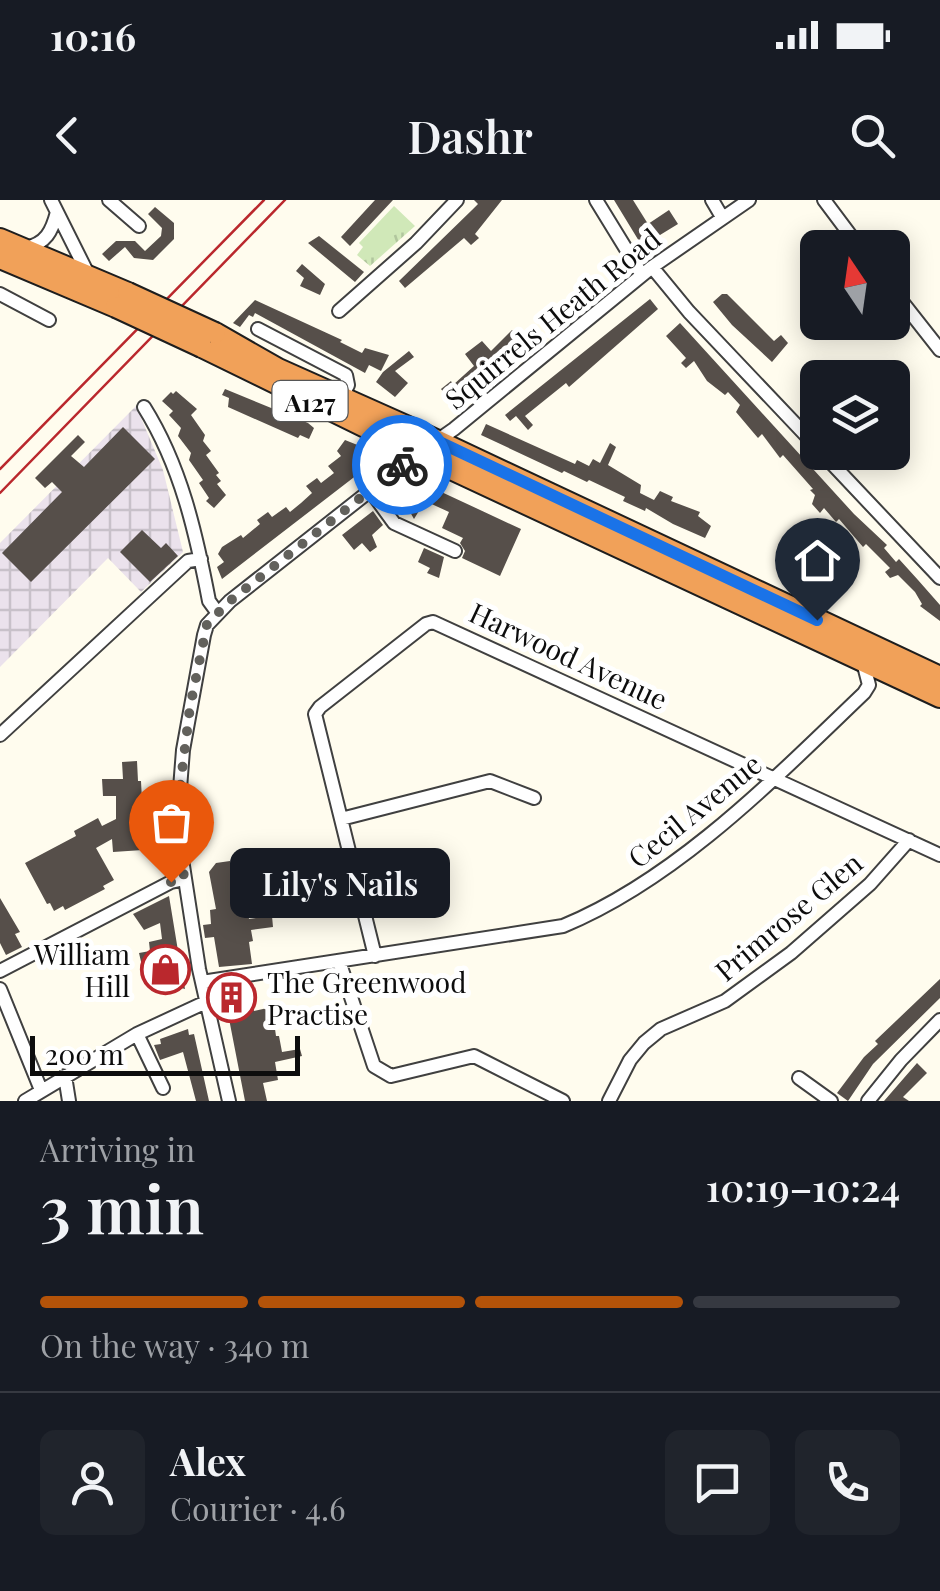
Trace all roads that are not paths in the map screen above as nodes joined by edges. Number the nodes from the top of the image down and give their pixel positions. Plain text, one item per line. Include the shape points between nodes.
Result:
1 (109, 200) edge
2 (457, 200) edge
3 (596, 200) edge
4 (712, 200) edge
5 (748, 200) edge
6 (824, 200) edge
7 (54, 206) edge
8 (722, 218) junction
9 (139, 226) dead end
10 (846, 230) edge
11 (0, 239) edge
12 (23, 249) junction
13 (0, 258) edge
14 (647, 271) junction
15 (89, 276) junction
16 (0, 294) edge
17 (122, 300) junction
18 (339, 311) dead end
19 (910, 312) edge
20 (49, 320) dead end
21 (258, 329) dead end
22 (209, 340) junction
23 (940, 350) edge
24 (342, 398) junction
25 (144, 407) dead end
26 (800, 430) edge
27 (428, 447) junction
28 (838, 470) edge
29 (370, 490) junction
30 (455, 551) dead end
31 (200, 558) junction
32 (940, 578) edge
33 (217, 612) junction
34 (862, 659) junction
35 (940, 677) edge
36 (940, 696) edge
37 (0, 735) edge
38 (774, 778) junction
39 (534, 798) dead end
40 (341, 819) junction
41 (910, 840) junction
42 (940, 854) edge
43 (184, 879) junction
44 (375, 956) junction
45 (338, 961) junction
46 (0, 971) edge
47 (202, 982) junction
48 (0, 989) edge
49 (206, 1002) junction
50 (940, 1020) edge
51 (137, 1034) junction
52 (65, 1076) junction
53 (799, 1078) dead end
54 (163, 1088) dead end
55 (41, 1090) junction
56 (24, 1101) edge
57 (68, 1101) edge
58 (229, 1101) edge
59 (563, 1101) edge
60 (609, 1101) edge
61 (830, 1101) edge
62 (868, 1101) edge

1 - 9 street via 123,219
2 - 18 street
3 - 14 street
4 - 8 street
5 - 8 street, Squirrels Heath Road
6 - 10 street
7 - 12 street via 51,232
7 - 15 street
8 - 14 street, Squirrels Heath Road
11 - 12 highway, A127
12 - 15 highway, A127
13 - 17 highway, A127
14 - 26 street
14 - 27 street, Squirrels Heath Road
15 - 17 highway, A127
16 - 20 street
17 - 22 highway, A127, bridge
19 - 23 street
21 - 24 street via 346,375
22 - 24 highway, A127
22 - 27 highway, A127
24 - 27 highway, A127
25 - 31 street via 184,494
27 - 29 street, Squirrels Heath Road
27 - 34 highway, A127 via 484,484
27 - 35 highway, A127
28 - 32 street
29 - 30 street via 394,523
29 - 33 street, Squirrels Heath Road
31 - 33 street
31 - 37 street via 188,561
33 - 43 street via 204,635 183,750 177,826
34 - 36 highway, A127
34 - 38 street, Cecil Avenue via 869,685 864,694
38 - 40 street, Harwood Avenue via 433,622 317,710
38 - 41 street
38 - 44 street, Cecil Avenue via 661,874 602,910 563,926
39 - 40 street via 490,781
40 - 44 street, Harwood Avenue
41 - 42 street
41 - 60 street, Primrose Glen via 791,953 724,1002 644,1043
43 - 46 street
43 - 47 street
44 - 45 street, Cecil Avenue
45 - 47 street, Cecil Avenue
45 - 59 street via 374,1066 391,1076 474,1056
47 - 49 street
48 - 55 street
49 - 51 street
49 - 58 street
50 - 62 street
51 - 52 street
51 - 54 street
52 - 55 street
52 - 57 street
53 - 61 street
55 - 56 street

